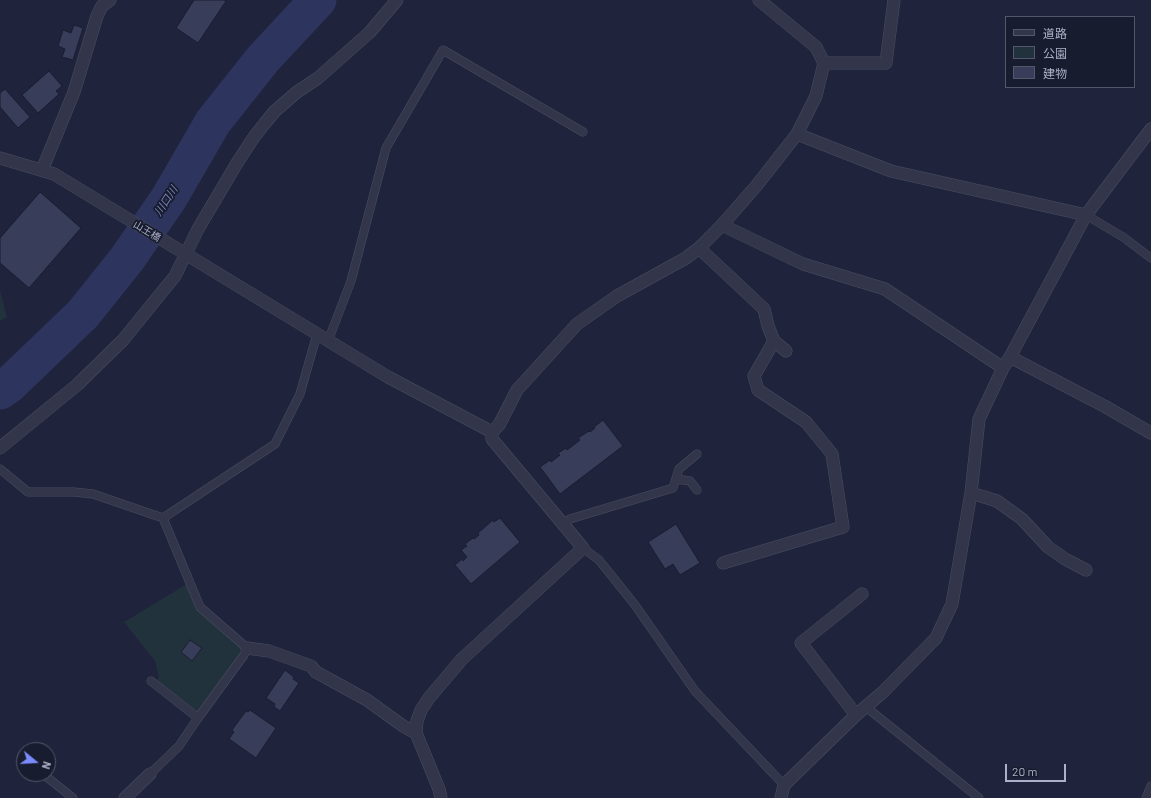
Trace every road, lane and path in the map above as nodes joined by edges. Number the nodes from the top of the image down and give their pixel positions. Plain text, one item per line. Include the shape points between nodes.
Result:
1 (397, 0) edge
2 (759, 0) edge
3 (894, 0) edge
4 (104, 2) edge
5 (824, 64) junction
6 (1151, 129) edge
7 (584, 132) dead end
8 (797, 134) junction
9 (0, 158) edge
10 (42, 170) junction
11 (1086, 215) junction
12 (722, 225) junction
13 (699, 248) junction
14 (186, 255) junction
15 (1151, 258) edge
16 (317, 334) junction
17 (328, 341) junction
18 (774, 341) junction
19 (786, 351) dead end
20 (1010, 358) junction
21 (1003, 368) junction
22 (492, 432) junction
23 (1151, 433) edge
24 (0, 448) edge
25 (697, 454) dead end
26 (0, 469) edge
27 (676, 479) junction
28 (697, 490) dead end
29 (971, 493) junction
30 (163, 518) junction
31 (563, 524) junction
32 (583, 548) junction
33 (723, 563) dead end
34 (1086, 570) dead end
35 (862, 594) dead end
36 (247, 648) junction
37 (151, 681) dead end
38 (866, 707) junction
39 (856, 715) junction
40 (198, 718) junction
41 (416, 732) junction
42 (150, 774) joint
43 (52, 782) edge
44 (784, 785) junction
45 (1151, 786) edge
46 (73, 798) edge
47 (125, 798) edge
48 (441, 798) edge
49 (781, 798) edge
50 (979, 798) edge
51 (1146, 798) edge

1 - 14 street via 370,32 318,78 275,111 265,123 237,163 198,229
2 - 5 street via 816,47
3 - 5 street via 886,62
4 - 10 street via 97,16 74,92
5 - 8 street via 816,96
6 - 11 street
7 - 17 lane via 443,50 386,148 351,281
8 - 11 street via 891,171
8 - 12 street
9 - 10 street, 山王橋
10 - 14 street, 山王橋 via 54,174
11 - 15 lane via 1123,237
11 - 20 street
12 - 13 street
12 - 21 street via 803,264 885,289
13 - 18 street via 764,309
13 - 22 street via 686,258 617,296 578,324 517,390 499,425
14 - 16 street, 山王橋
14 - 24 street via 175,276 119,345 77,385
16 - 17 street, 山王橋
16 - 30 lane via 300,394 276,444
17 - 22 street, 山王橋 via 388,377
18 - 19 street
18 - 33 street via 754,376 758,390 806,422 832,454 843,526
20 - 21 street
20 - 23 street
21 - 29 street via 979,419
22 - 31 street via 492,438
25 - 27 lane via 679,469
26 - 30 lane via 28,492 93,494
27 - 28 lane via 690,481
27 - 31 lane via 673,488 570,519
29 - 34 street via 997,501 1022,519 1048,548
29 - 38 street via 952,604 936,638
30 - 36 lane via 200,606
31 - 32 street
32 - 41 street via 462,659 428,698 417,721
32 - 44 lane via 599,560 695,691
35 - 39 street via 801,643
36 - 40 lane
36 - 41 street via 269,651 311,666 316,672 367,700 402,726
37 - 40 lane
38 - 39 street
38 - 50 lane
39 - 44 street
40 - 42 lane via 179,746
41 - 48 street
42 - 47 street
43 - 46 lane
44 - 49 street
45 - 51 lane

